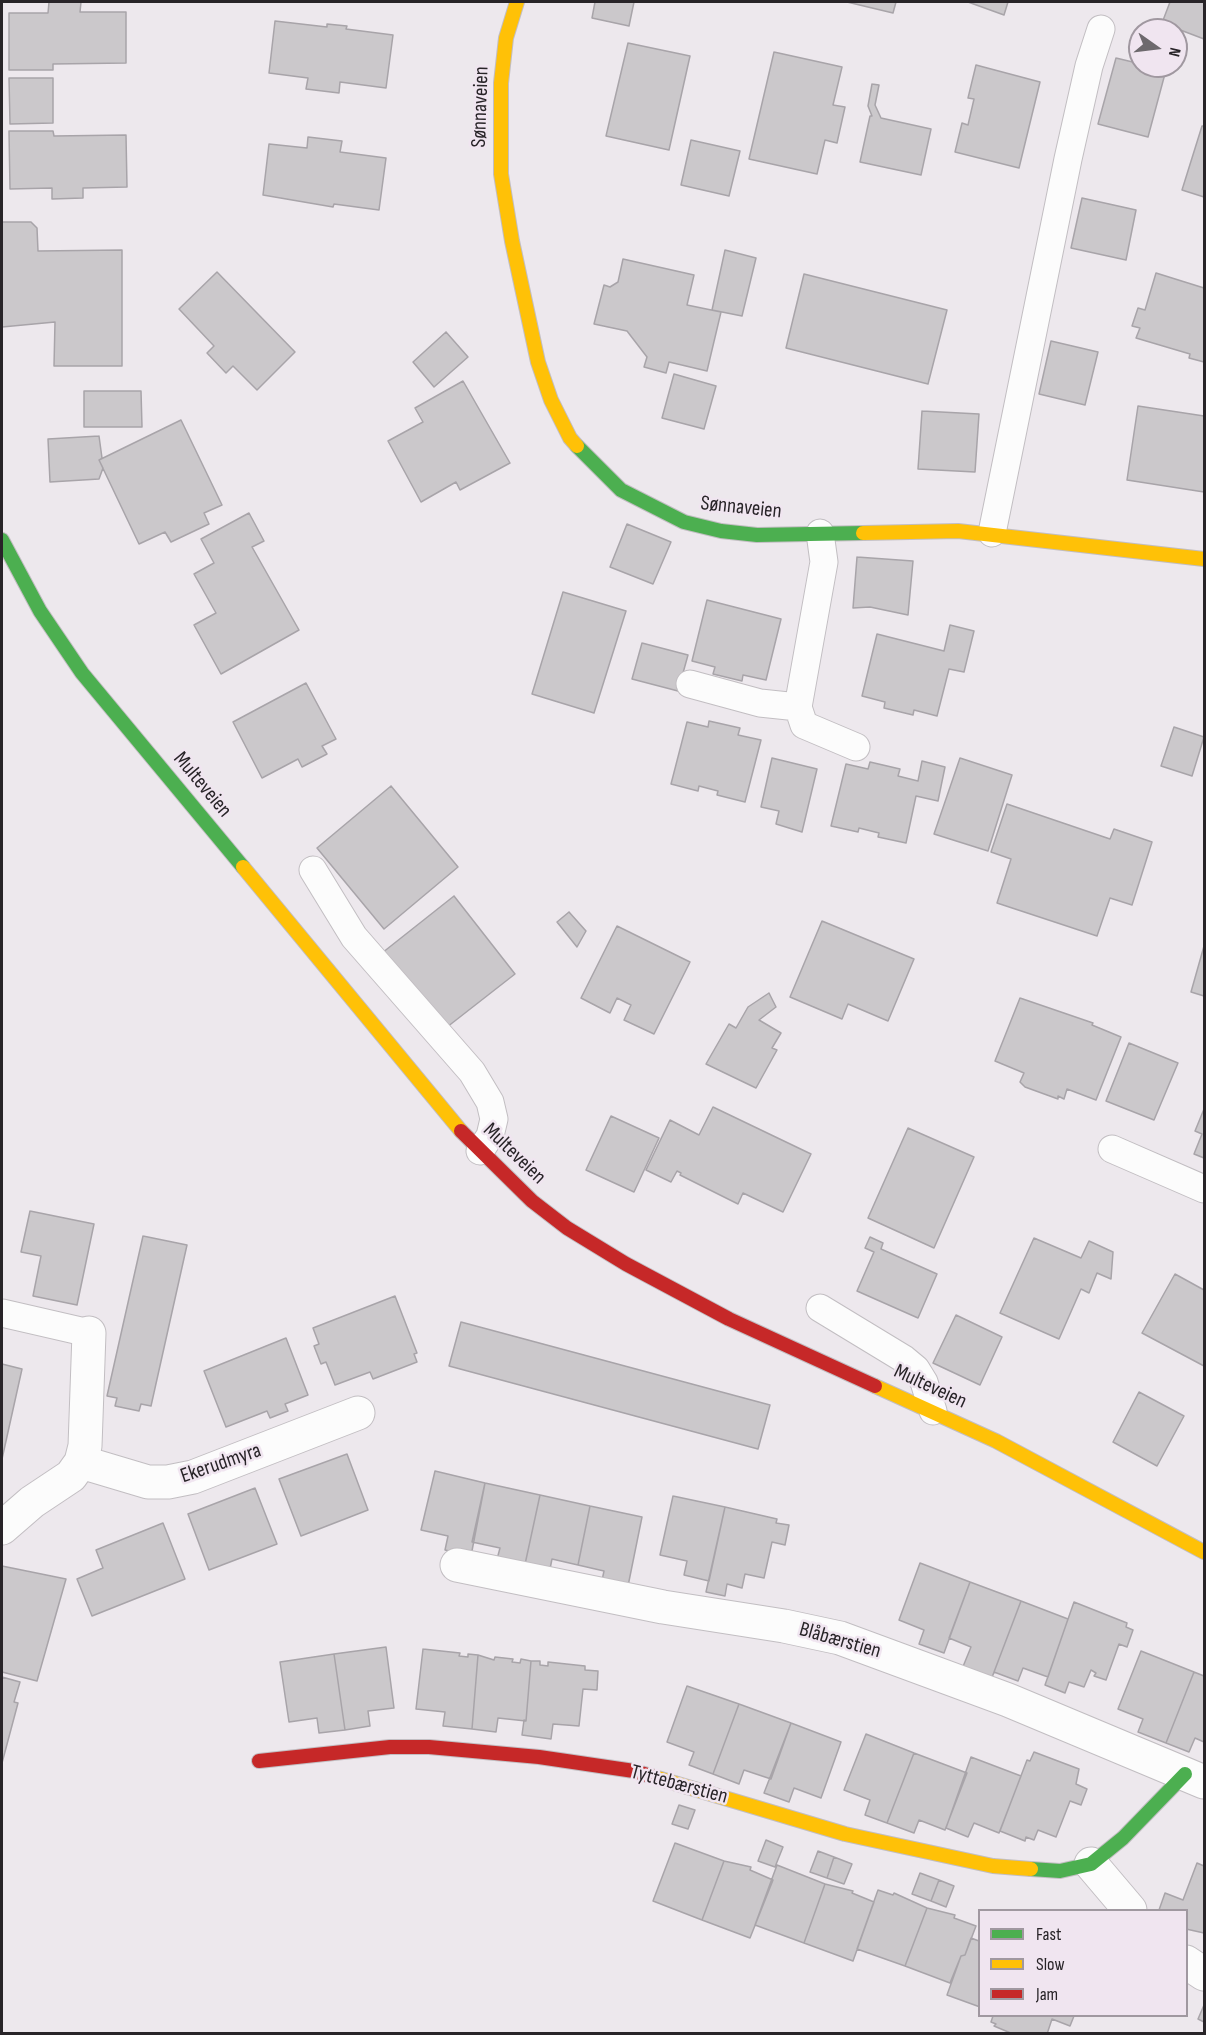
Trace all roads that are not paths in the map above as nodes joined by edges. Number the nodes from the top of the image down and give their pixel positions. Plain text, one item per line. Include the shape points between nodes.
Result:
1 (517, 2) edge
2 (1101, 29) dead end
3 (820, 533) junction
4 (992, 533) junction
5 (2, 540) edge
6 (1204, 560) edge
7 (690, 684) dead end
8 (798, 707) junction
9 (856, 747) dead end
10 (313, 870) dead end
11 (1112, 1149) dead end
12 (480, 1151) junction
13 (1204, 1189) edge
14 (820, 1308) dead end
15 (2, 1313) edge
16 (89, 1333) joint
17 (933, 1411) junction
18 (358, 1413) dead end
19 (81, 1462) junction
20 (17, 1498) edge
21 (2, 1528) edge
22 (1204, 1552) edge
23 (457, 1565) dead end
24 (259, 1761) dead end
25 (1195, 1778) edge
26 (1091, 1864) junction
27 (1128, 1909) edge
28 (1188, 1963) edge
29 (1204, 1974) edge

1 - 3 street, Sønnaveien via 506,38 501,83 501,174 538,362 570,438 621,490 684,522 757,535
2 - 4 lane via 1068,159
3 - 4 street, Sønnaveien
3 - 8 lane via 824,562
4 - 6 street, Sønnaveien
5 - 12 street, Multeveien via 40,610 82,674 378,1028 439,1107
7 - 8 lane via 760,703
8 - 9 lane via 804,725
10 - 12 lane via 354,937 472,1072 490,1102 494,1119 490,1136
11 - 13 lane
12 - 17 street, Multeveien via 532,1201 626,1264 729,1319
14 - 17 lane via 916,1369
15 - 16 lane
16 - 19 street via 85,1446
17 - 22 street, Multeveien
18 - 19 street, Ekerudmyra via 193,1477 168,1482 148,1482
19 - 20 street via 71,1476
20 - 21 street
23 - 25 street, Blåbærstien via 840,1638 1008,1700
24 - 26 street, Tyttebærstien via 390,1747 528,1756 634,1771 845,1834 993,1866 1060,1871
25 - 26 street, Tyttebærstien
26 - 27 street
28 - 29 street

